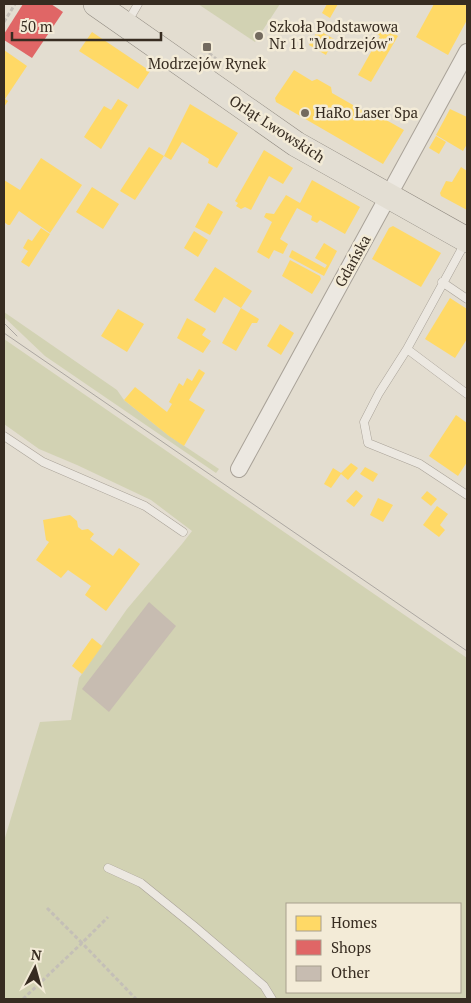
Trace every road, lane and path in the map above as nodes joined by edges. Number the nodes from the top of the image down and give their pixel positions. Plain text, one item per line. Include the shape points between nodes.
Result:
1 (15, 4) edge
2 (96, 4) edge
3 (138, 4) edge
4 (4, 22) edge
5 (126, 24) junction
6 (467, 52) edge
7 (388, 195) junction
8 (467, 240) edge
9 (442, 282) junction
10 (467, 299) edge
11 (407, 348) junction
12 (467, 394) edge
13 (4, 436) edge
14 (239, 469) dead end
15 (467, 495) edge
16 (183, 532) dead end
17 (108, 868) dead end
18 (47, 908) dead end
19 (108, 918) dead end
20 (82, 943) junction
21 (23, 999) edge
22 (136, 999) edge
23 (272, 999) edge

1 - 4 path
2 - 5 main road, Orląt Lwowskich
3 - 5 lane
5 - 7 main road, Orląt Lwowskich via 296,144
6 - 7 street, Gdańska
7 - 8 main road, Orląt Lwowskich
7 - 14 street, Gdańska
8 - 9 lane
9 - 10 lane
9 - 11 lane
11 - 12 lane
11 - 15 lane via 364,422 368,443 420,464
13 - 16 lane via 43,462 145,506
17 - 23 lane via 141,883 179,913 264,986
18 - 20 path
19 - 20 path
20 - 21 path
20 - 22 path

